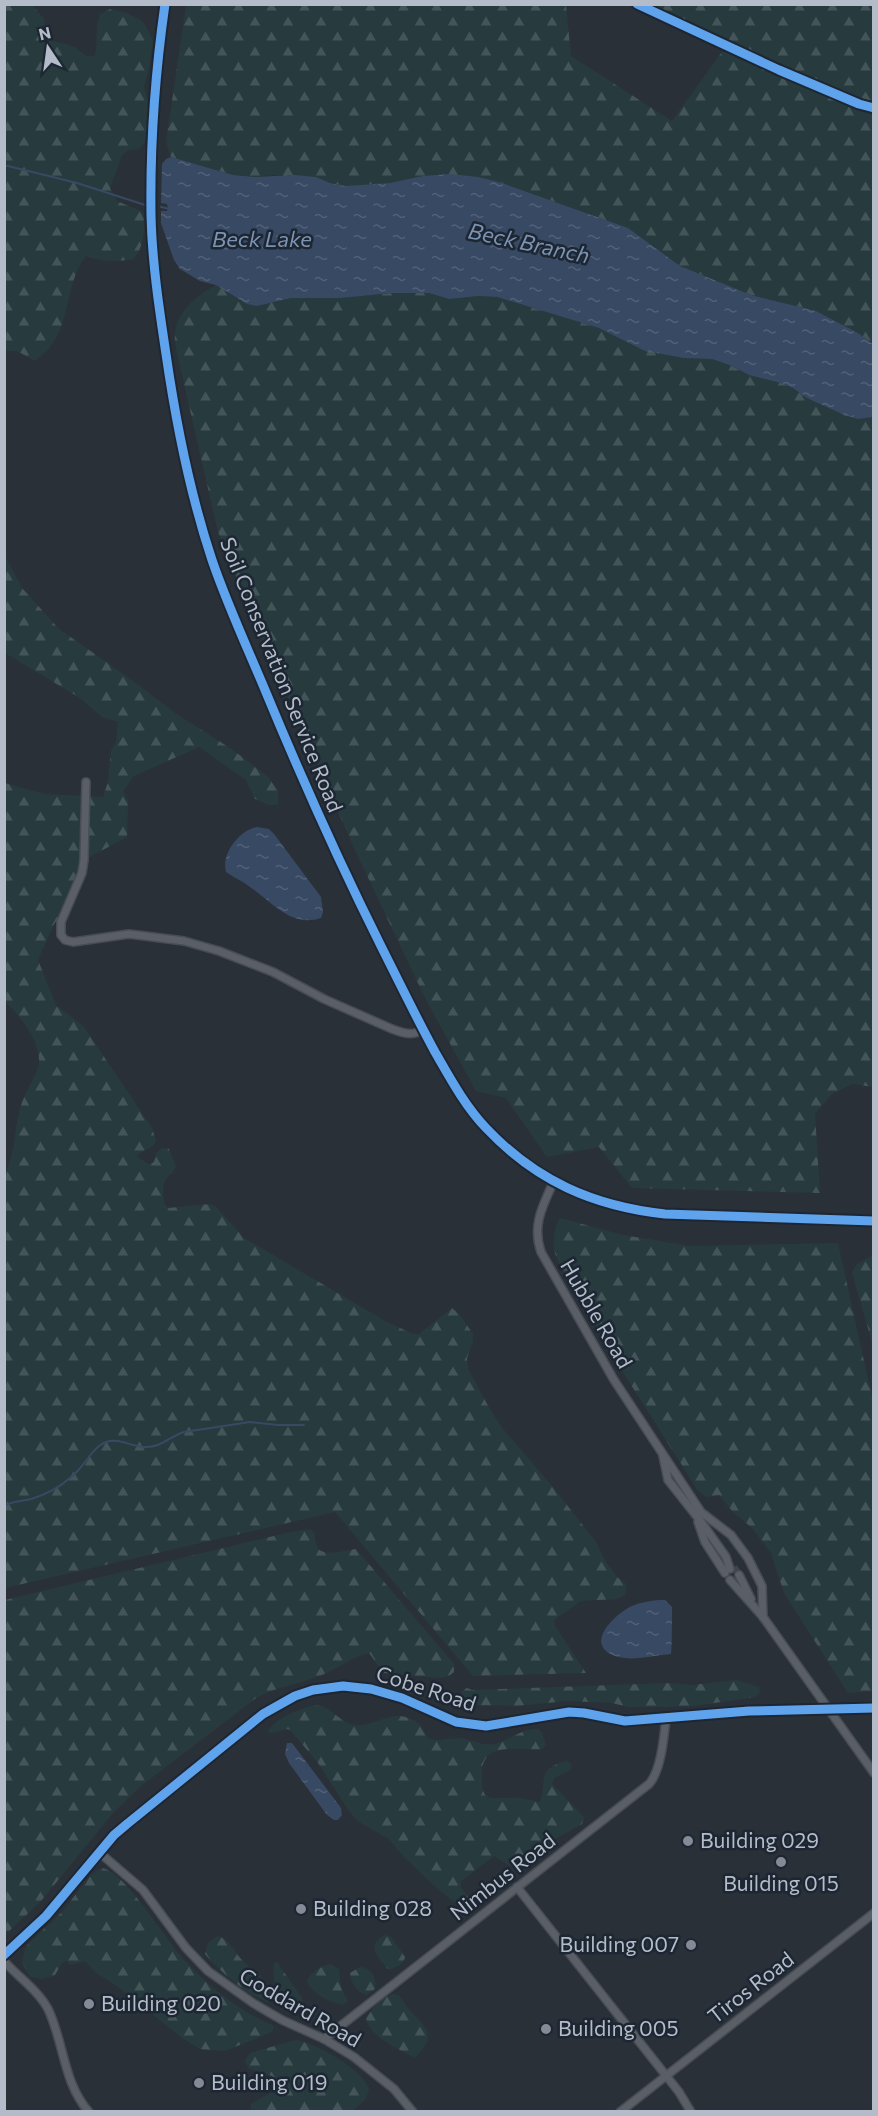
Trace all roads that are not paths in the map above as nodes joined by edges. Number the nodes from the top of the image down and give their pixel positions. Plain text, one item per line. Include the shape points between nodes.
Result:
1 (165, 4) edge
2 (637, 4) edge
3 (873, 108) edge
4 (86, 782) dead end
5 (423, 1029) junction
6 (553, 1183) junction
7 (873, 1221) edge
8 (663, 1454) junction
9 (695, 1514) junction
10 (752, 1603) junction
11 (763, 1617) junction
12 (873, 1708) edge
13 (828, 1709) junction
14 (666, 1718) junction
15 (873, 1773) edge
16 (100, 1853) junction
17 (517, 1887) junction
18 (873, 1913) edge
19 (4, 1955) edge
20 (4, 1961) edge
21 (324, 2039) junction
22 (666, 2076) junction
23 (89, 2112) edge
24 (413, 2112) edge
25 (620, 2112) edge
26 (691, 2112) edge

1 - 5 main road, Soil Conservation Service Road via 154,113 151,218 166,354 194,495 213,563 282,730 341,867
2 - 3 street
4 - 5 street via 84,860 61,922 65,940 129,934 184,941 248,961 392,1029 408,1034
5 - 6 main road, Soil Conservation Service Road via 455,1088 483,1125 508,1150
6 - 7 main road, Soil Conservation Service Road via 637,1211
6 - 8 street, Hubble Road via 538,1218 536,1230 541,1252 614,1380
8 - 9 street, Hubble Road via 668,1480
8 - 11 street, Hubble Road via 701,1512 731,1535 748,1558 762,1586
9 - 9 street, Hubble Road via 705,1542 730,1570 726,1557
10 - 10 street via 735,1577 748,1593
10 - 11 street
11 - 13 street
12 - 13 street, Cobe Road
13 - 14 street, Cobe Road
13 - 15 street
14 - 16 street, Cobe Road via 625,1721 569,1712 471,1725 370,1689 342,1686 313,1690 263,1714 114,1835
14 - 17 street, Nimbus Road via 654,1779
16 - 19 street, Cobe Road via 46,1916
16 - 21 street, Goddard Road via 143,1890 208,1971 282,2020
17 - 21 street, Nimbus Road
17 - 22 street
18 - 22 street, Tiros Road
20 - 23 street via 49,2011 73,2087
21 - 24 street, Goddard Road via 375,2072
22 - 25 street, Tiros Road
22 - 26 street

